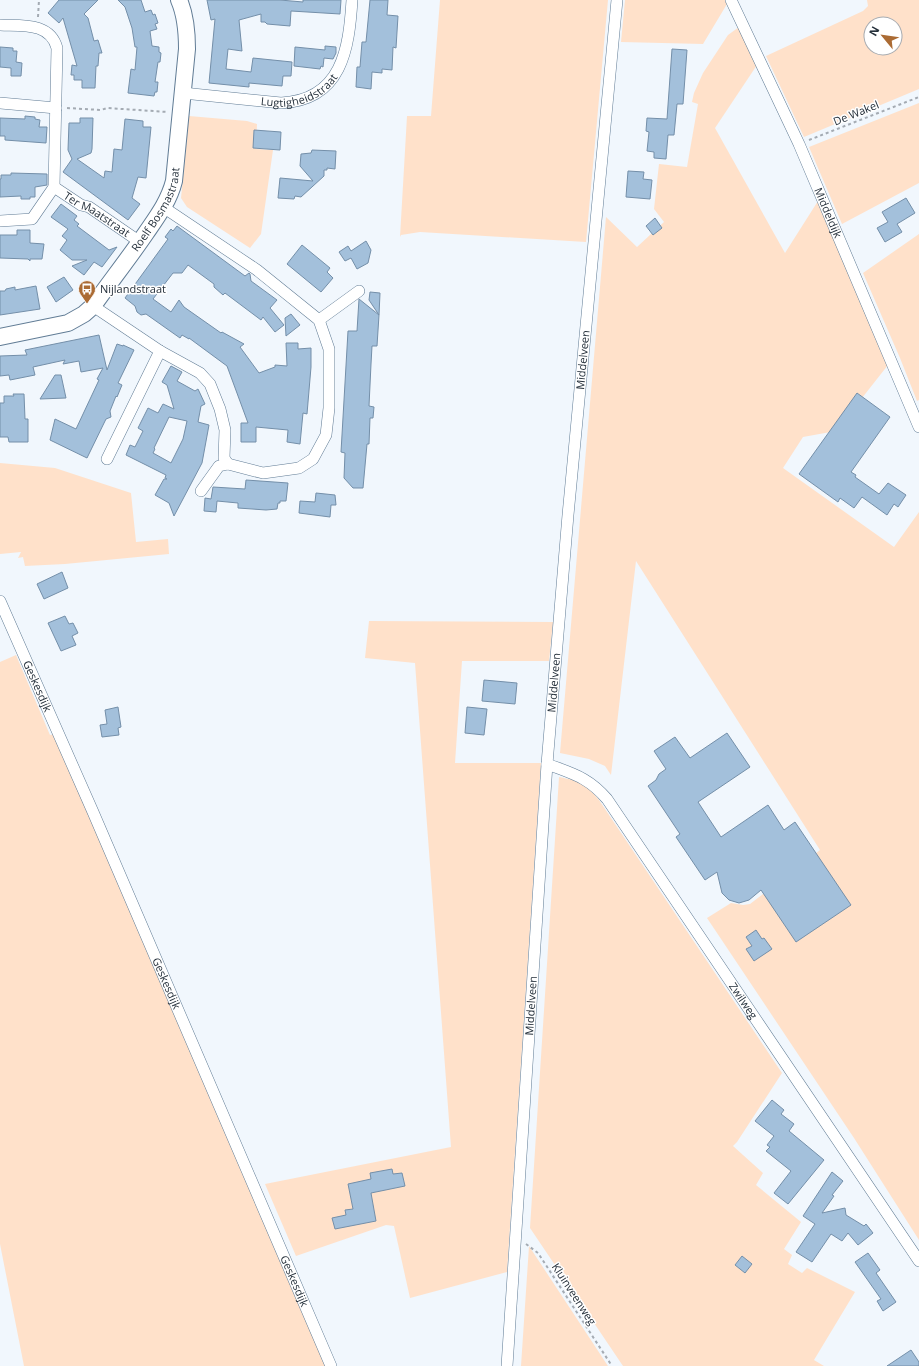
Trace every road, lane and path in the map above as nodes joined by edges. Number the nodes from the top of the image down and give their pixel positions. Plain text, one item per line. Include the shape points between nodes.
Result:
1 (40, 0) edge
2 (179, 0) edge
3 (352, 0) edge
4 (617, 0) edge
5 (731, 0) edge
6 (0, 24) edge
7 (37, 26) junction
8 (183, 93) junction
9 (919, 96) edge
10 (0, 103) edge
11 (56, 108) junction
12 (181, 112) junction
13 (800, 144) junction
14 (54, 187) junction
15 (163, 207) junction
16 (0, 221) edge
17 (140, 242) junction
18 (359, 291) dead end
19 (92, 306) junction
20 (319, 320) junction
21 (0, 337) edge
22 (160, 351) junction
23 (919, 427) edge
24 (107, 459) dead end
25 (228, 464) junction
26 (201, 491) dead end
27 (0, 601) edge
28 (547, 764) junction
29 (516, 1238) junction
30 (919, 1261) edge
31 (331, 1366) edge
32 (507, 1366) edge
33 (612, 1366) edge

1 - 7 path
2 - 8 street, Roelf Bosmastraat via 187,29
3 - 8 street, Lugtigheidstraat via 346,49 336,73 317,93 291,102
4 - 28 street, Middelveen via 568,507
5 - 13 street, Middeldijk
6 - 7 street
7 - 11 street, Ter Maatstraat via 53,38 57,48
8 - 12 street, Roelf Bosmastraat
9 - 13 path, De Wakel
10 - 11 street
11 - 12 path
11 - 14 street, Ter Maatstraat
12 - 15 street, Roelf Bosmastraat via 174,182
13 - 23 street, Middeldijk
14 - 16 street, Ter Maatstraat via 32,219
14 - 17 street, Ter Maatstraat via 81,205 89,207
15 - 17 street, Roelf Bosmastraat
15 - 20 street via 257,270
17 - 19 street, Roelf Bosmastraat
18 - 20 street
19 - 21 street, Roelf Bosmastraat via 68,323
19 - 22 street
20 - 25 street via 329,349 329,408 326,436 313,459 298,468 263,473
22 - 24 street
22 - 25 street via 200,373 210,384 225,430 224,458
25 - 26 street via 219,466
27 - 31 street, Geskesdijk
28 - 29 street, Middelveen
28 - 30 street, Zwilweg via 581,777 597,787 607,799
29 - 32 street, Middelveen
29 - 33 path, Kluinveenweg via 538,1254

